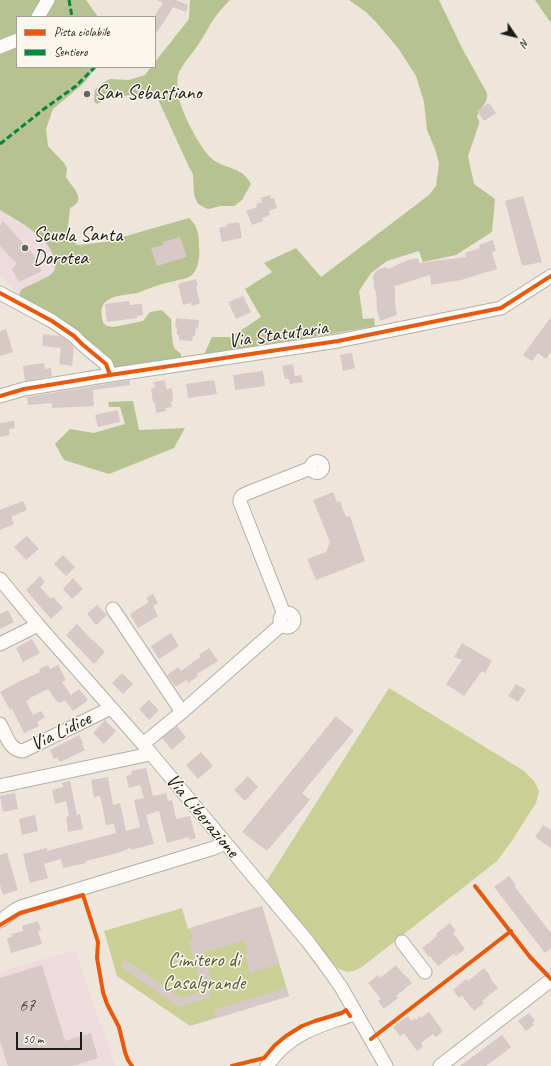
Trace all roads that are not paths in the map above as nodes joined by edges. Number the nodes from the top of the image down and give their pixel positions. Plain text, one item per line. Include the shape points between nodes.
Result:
1 (48, 0) edge
2 (39, 16) edge
3 (16, 40) edge
4 (0, 47) edge
5 (551, 276) edge
6 (0, 293) edge
7 (110, 374) junction
8 (0, 396) edge
9 (311, 468) dead end
10 (0, 579) edge
11 (113, 609) dead end
12 (38, 625) junction
13 (0, 644) edge
14 (111, 708) junction
15 (182, 712) junction
16 (0, 724) edge
17 (146, 749) junction
18 (0, 786) edge
19 (225, 843) junction
20 (0, 921) edge
21 (402, 942) dead end
22 (425, 972) dead end
23 (551, 980) edge
24 (356, 1013) junction
25 (267, 1066) edge
26 (386, 1066) edge
27 (440, 1066) edge

1 - 2 street
3 - 4 street
5 - 7 street, Via Statutaria via 500,308 338,341
6 - 7 street via 74,336 106,364
7 - 8 street, Via Statutaria via 24,389
9 - 15 street via 250,492 240,499 283,619 266,639
10 - 12 street, Via Liberazione
11 - 15 street
12 - 13 street
12 - 14 street, Via Liberazione
14 - 16 street, Via Lidice via 24,751 11,746
14 - 17 street, Via Liberazione
15 - 17 street
17 - 18 street
17 - 19 street, Via Liberazione
19 - 20 street via 21,907
19 - 24 street, Via Liberazione via 310,943
21 - 22 street
23 - 27 street
24 - 25 street via 304,1032 280,1050
24 - 26 street, Via Liberazione

